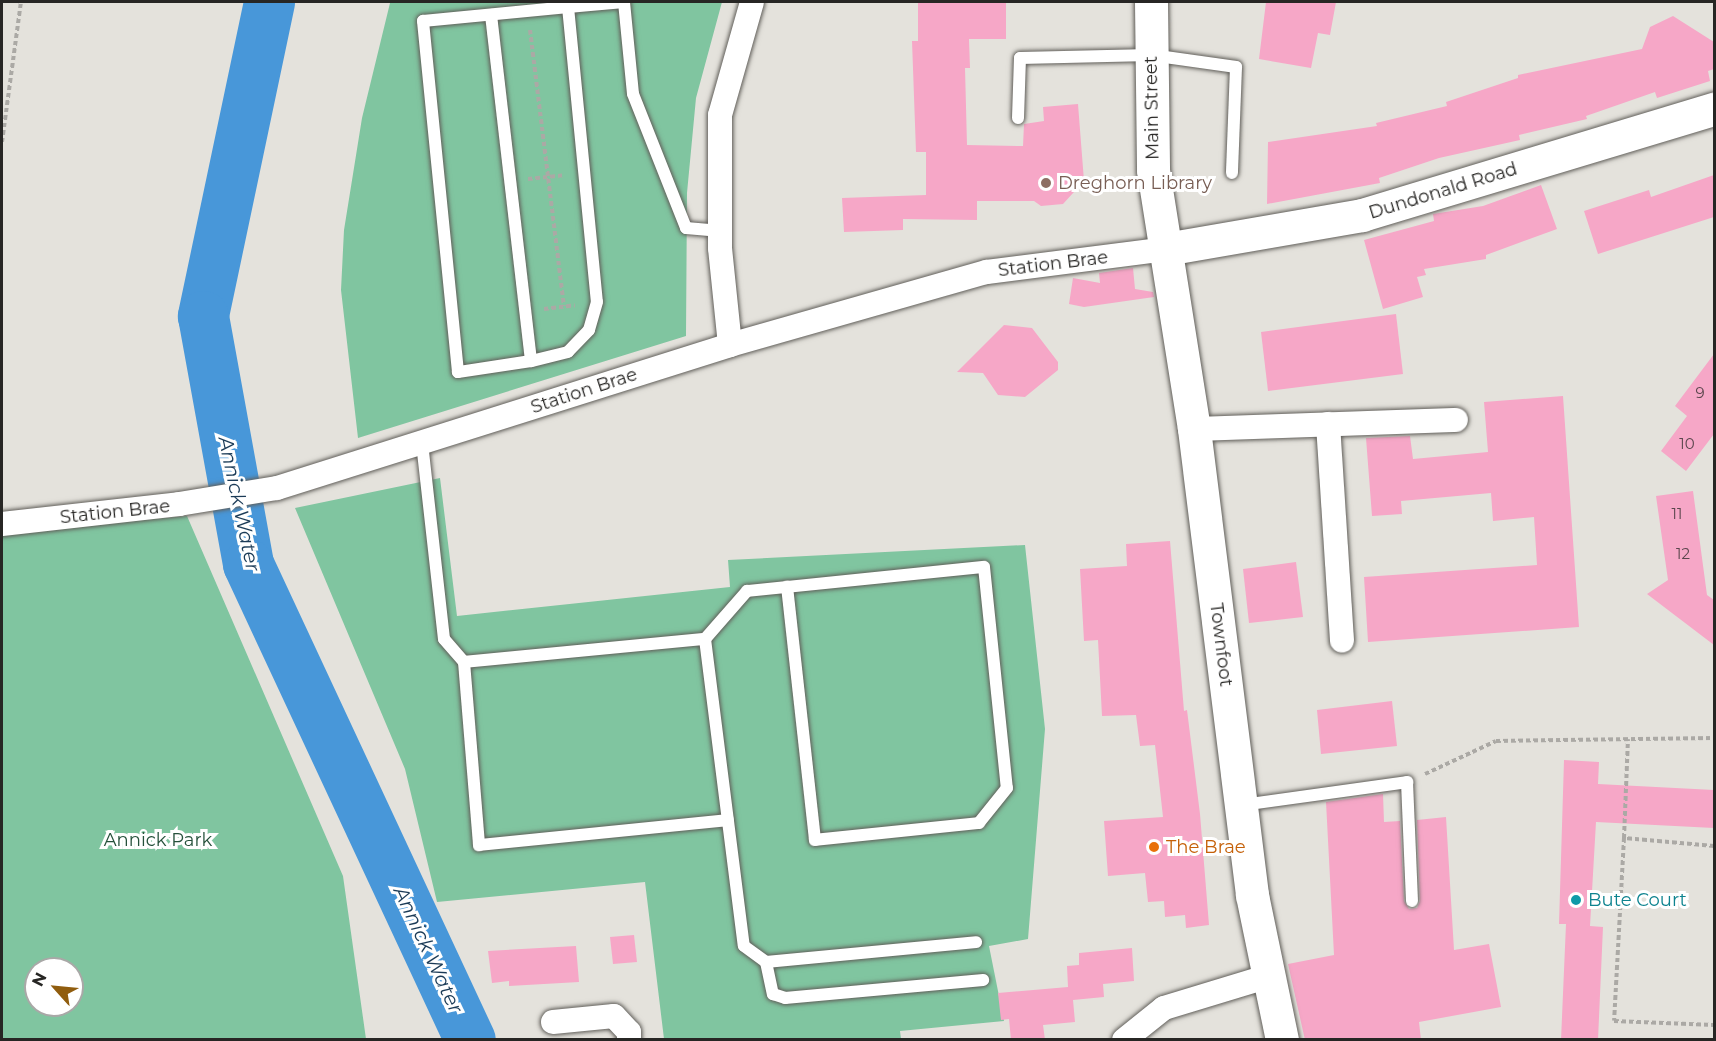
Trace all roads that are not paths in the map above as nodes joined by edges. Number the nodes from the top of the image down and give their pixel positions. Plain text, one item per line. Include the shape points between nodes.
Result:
1 (752, 2) edge
2 (1151, 2) edge
3 (568, 7) junction
4 (491, 15) junction
5 (1151, 55) junction
6 (1714, 110) edge
7 (1018, 118) dead end
8 (1232, 173) dead end
9 (721, 231) junction
10 (1166, 249) junction
11 (730, 345) junction
12 (531, 362) junction
13 (1456, 420) dead end
14 (1328, 424) junction
15 (1194, 429) junction
16 (422, 443) junction
17 (2, 524) edge
18 (787, 587) junction
19 (705, 639) junction
20 (1342, 641) dead end
21 (464, 662) junction
22 (1242, 805) junction
23 (728, 820) junction
24 (1412, 901) dead end
25 (976, 942) dead end
26 (766, 962) junction
27 (1269, 976) junction
28 (983, 980) dead end
29 (553, 1023) dead end
30 (629, 1040) edge
31 (1124, 1040) edge
32 (1282, 1040) edge

1 - 9 street via 720,115
2 - 5 main road, Main Street
3 - 4 lane
3 - 9 lane via 624,2 633,94 686,228
3 - 12 lane via 597,302 589,330 568,352
4 - 12 lane
4 - 12 lane via 423,21 458,372
5 - 7 lane via 1020,58
5 - 8 lane via 1236,68
5 - 10 main road, Main Street via 1153,170
6 - 10 main road, Dundonald Road via 1362,215
9 - 11 street
10 - 11 street, Station Brae via 987,272
10 - 15 main road, Townfoot
11 - 16 street, Station Brae
13 - 14 street
14 - 15 street
14 - 20 street
15 - 22 main road, Townfoot
16 - 17 street, Station Brae via 277,488 179,504
16 - 21 lane via 444,639
18 - 18 lane via 815,840 979,823 1007,788 984,567
18 - 19 lane via 747,591
19 - 21 lane
19 - 23 lane
21 - 23 lane via 479,845
22 - 24 lane via 1407,782
22 - 27 main road, Townfoot via 1252,895
23 - 26 lane via 744,946
25 - 26 lane
26 - 28 lane via 773,994 785,998
27 - 31 street via 1164,1008
27 - 32 main road, Townfoot
29 - 30 street via 614,1016 629,1032

